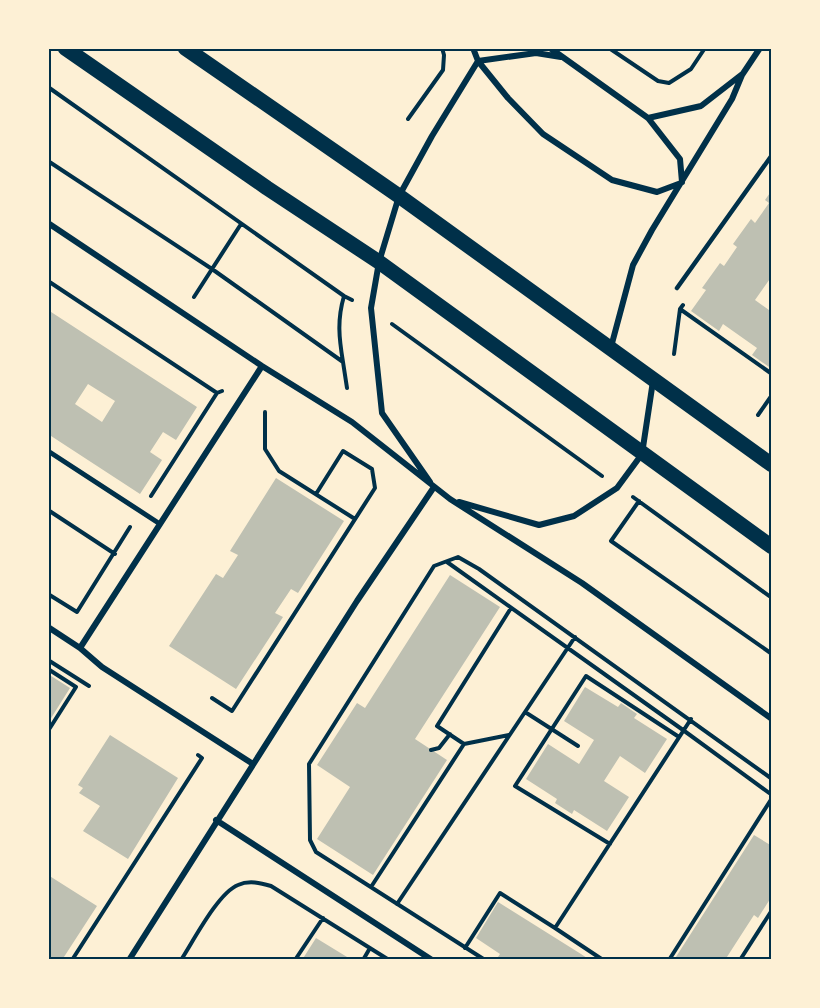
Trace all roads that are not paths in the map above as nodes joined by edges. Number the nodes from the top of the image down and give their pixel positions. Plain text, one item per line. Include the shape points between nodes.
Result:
1 (65, 48) edge
2 (185, 48) edge
3 (473, 48) edge
4 (550, 48) edge
5 (760, 48) edge
6 (563, 57) junction
7 (478, 61) junction
8 (742, 75) junction
9 (648, 118) junction
10 (772, 155) edge
11 (682, 183) junction
12 (399, 195) junction
13 (48, 224) edge
14 (379, 262) junction
15 (677, 288) dead end
16 (610, 347) junction
17 (262, 366) junction
18 (653, 377) junction
19 (48, 451) edge
20 (642, 454) junction
21 (772, 465) edge
22 (434, 487) junction
23 (450, 499) junction
24 (160, 524) junction
25 (772, 547) edge
26 (48, 627) edge
27 (80, 648) junction
28 (772, 719) edge
29 (253, 764) junction
30 (216, 820) junction
31 (129, 960) edge
32 (432, 960) edge

1 - 14 main road
2 - 12 main road
3 - 7 street
4 - 6 street
5 - 8 street
6 - 7 street via 536,53
6 - 9 street
7 - 11 street via 543,134 612,180 657,192
7 - 12 street
8 - 9 street via 701,106
8 - 11 street
9 - 11 street via 680,159
10 - 15 lane
11 - 16 street via 633,265
12 - 14 street
12 - 16 main road
13 - 17 street
14 - 20 main road
14 - 22 street via 371,308 382,413
16 - 18 main road
17 - 22 street via 352,422
17 - 24 street
18 - 20 street
18 - 21 main road
19 - 24 street
20 - 23 street via 617,488 574,516 538,525
20 - 25 main road
22 - 23 street
22 - 29 street
23 - 28 street via 582,583
24 - 27 street
26 - 27 street
27 - 29 street via 102,667
29 - 30 street
30 - 31 street
30 - 32 street

